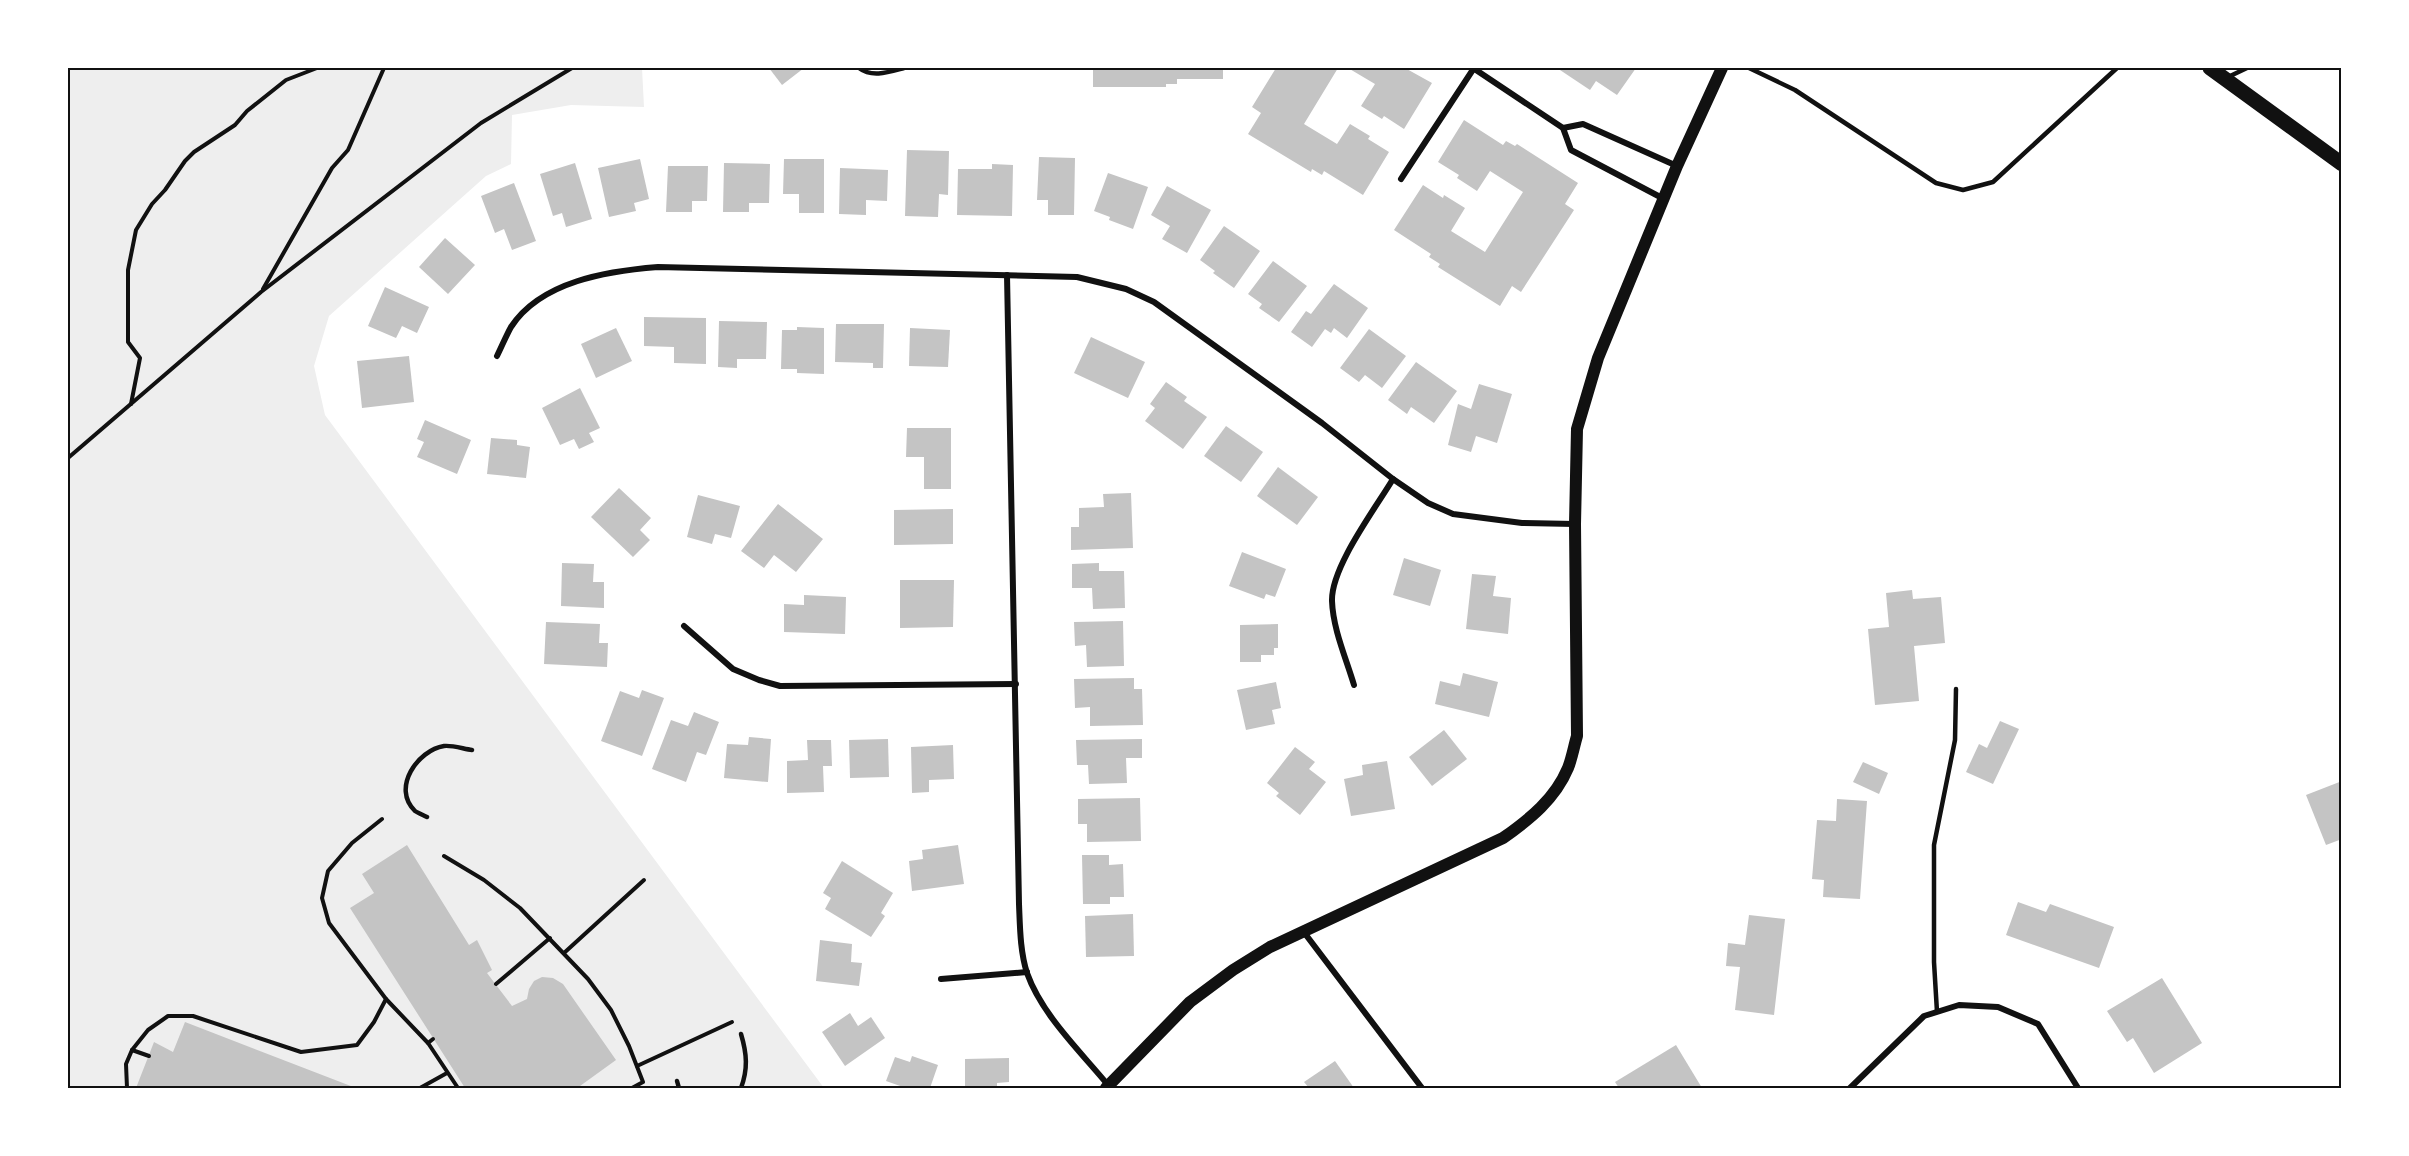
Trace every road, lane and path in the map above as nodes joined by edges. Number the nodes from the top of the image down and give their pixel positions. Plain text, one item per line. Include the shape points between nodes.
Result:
1 (317, 68) edge
2 (384, 68) edge
3 (572, 68) edge
4 (859, 68) edge
5 (904, 68) edge
6 (1473, 68) edge
7 (1722, 68) edge
8 (1749, 68) edge
9 (2117, 68) edge
10 (2210, 68) edge
11 (2247, 68) edge
12 (2226, 79) junction
13 (1563, 128) junction
14 (2342, 164) edge
15 (1677, 166) junction
16 (1401, 179) dead end
17 (1664, 199) junction
18 (1007, 275) junction
19 (261, 292) junction
20 (497, 356) dead end
21 (131, 405) junction
22 (68, 458) edge
23 (1393, 479) junction
24 (1575, 524) junction
25 (684, 626) dead end
26 (1016, 684) junction
27 (1354, 685) dead end
28 (1956, 689) dead end
29 (472, 750) dead end
30 (427, 818) dead end
31 (382, 819) dead end
32 (444, 856) dead end
33 (644, 880) dead end
34 (1303, 931) junction
35 (550, 938) junction
36 (564, 953) junction
37 (1027, 972) junction
38 (941, 979) dead end
39 (495, 984) dead end
40 (386, 999) junction
41 (1937, 1012) junction
42 (735, 1020) dead end
43 (741, 1034) dead end
44 (433, 1039) dead end
45 (428, 1043) junction
46 (132, 1050) junction
47 (149, 1056) dead end
48 (637, 1066) junction
49 (447, 1072) junction
50 (677, 1081) dead end
51 (1107, 1087) edge
52 (127, 1089) edge
53 (420, 1089) edge
54 (458, 1089) edge
55 (632, 1089) edge
56 (680, 1089) edge
57 (741, 1089) edge
58 (1422, 1089) edge
59 (1850, 1089) edge
60 (2078, 1089) edge

1 - 21 path via 286,80 235,125 194,152 136,230 128,270 128,342 140,358
2 - 19 path via 348,150 332,168
3 - 19 path via 482,123
4 - 5 lane via 886,73
6 - 13 street
6 - 16 street
7 - 15 main road
8 - 9 lane via 1796,90 1936,183 1962,190 1993,182
10 - 12 main road
11 - 12 lane
12 - 14 main road
13 - 15 street via 1583,124
13 - 17 street via 1571,150
15 - 17 main road
17 - 24 main road via 1585,399 1577,429
18 - 20 street via 658,267 624,270 556,290 532,305 512,326
18 - 23 street via 1077,277 1126,289 1154,302
18 - 26 street
19 - 21 path
21 - 22 path
23 - 24 street via 1428,503 1453,514 1522,524
23 - 27 street via 1352,545 1333,585 1335,623
24 - 34 main road via 1577,736 1568,768 1554,793 1531,819 1503,838
25 - 26 street via 733,669 780,686
26 - 37 street via 1020,925
28 - 41 lane via 1955,740 1934,846
29 - 30 lane via 446,746 428,751 417,760 406,788 408,800 415,811
31 - 40 path via 352,843 328,871 322,898 329,923
32 - 35 path via 484,880
33 - 36 path
34 - 51 main road via 1233,970 1190,1002
34 - 58 street
35 - 36 path
35 - 39 path
36 - 48 path via 611,1010
37 - 38 street
37 - 51 street via 1037,995
40 - 45 path
40 - 46 path via 357,1045 301,1052 193,1016 168,1016 148,1030
41 - 59 street via 1924,1016
41 - 60 street via 1959,1005 1998,1007 2038,1024
42 - 48 path
43 - 57 lane via 747,1072
44 - 45 path
45 - 49 path
46 - 47 path
46 - 52 path via 126,1064
48 - 55 path via 643,1082
49 - 53 path
49 - 54 path
50 - 56 lane

